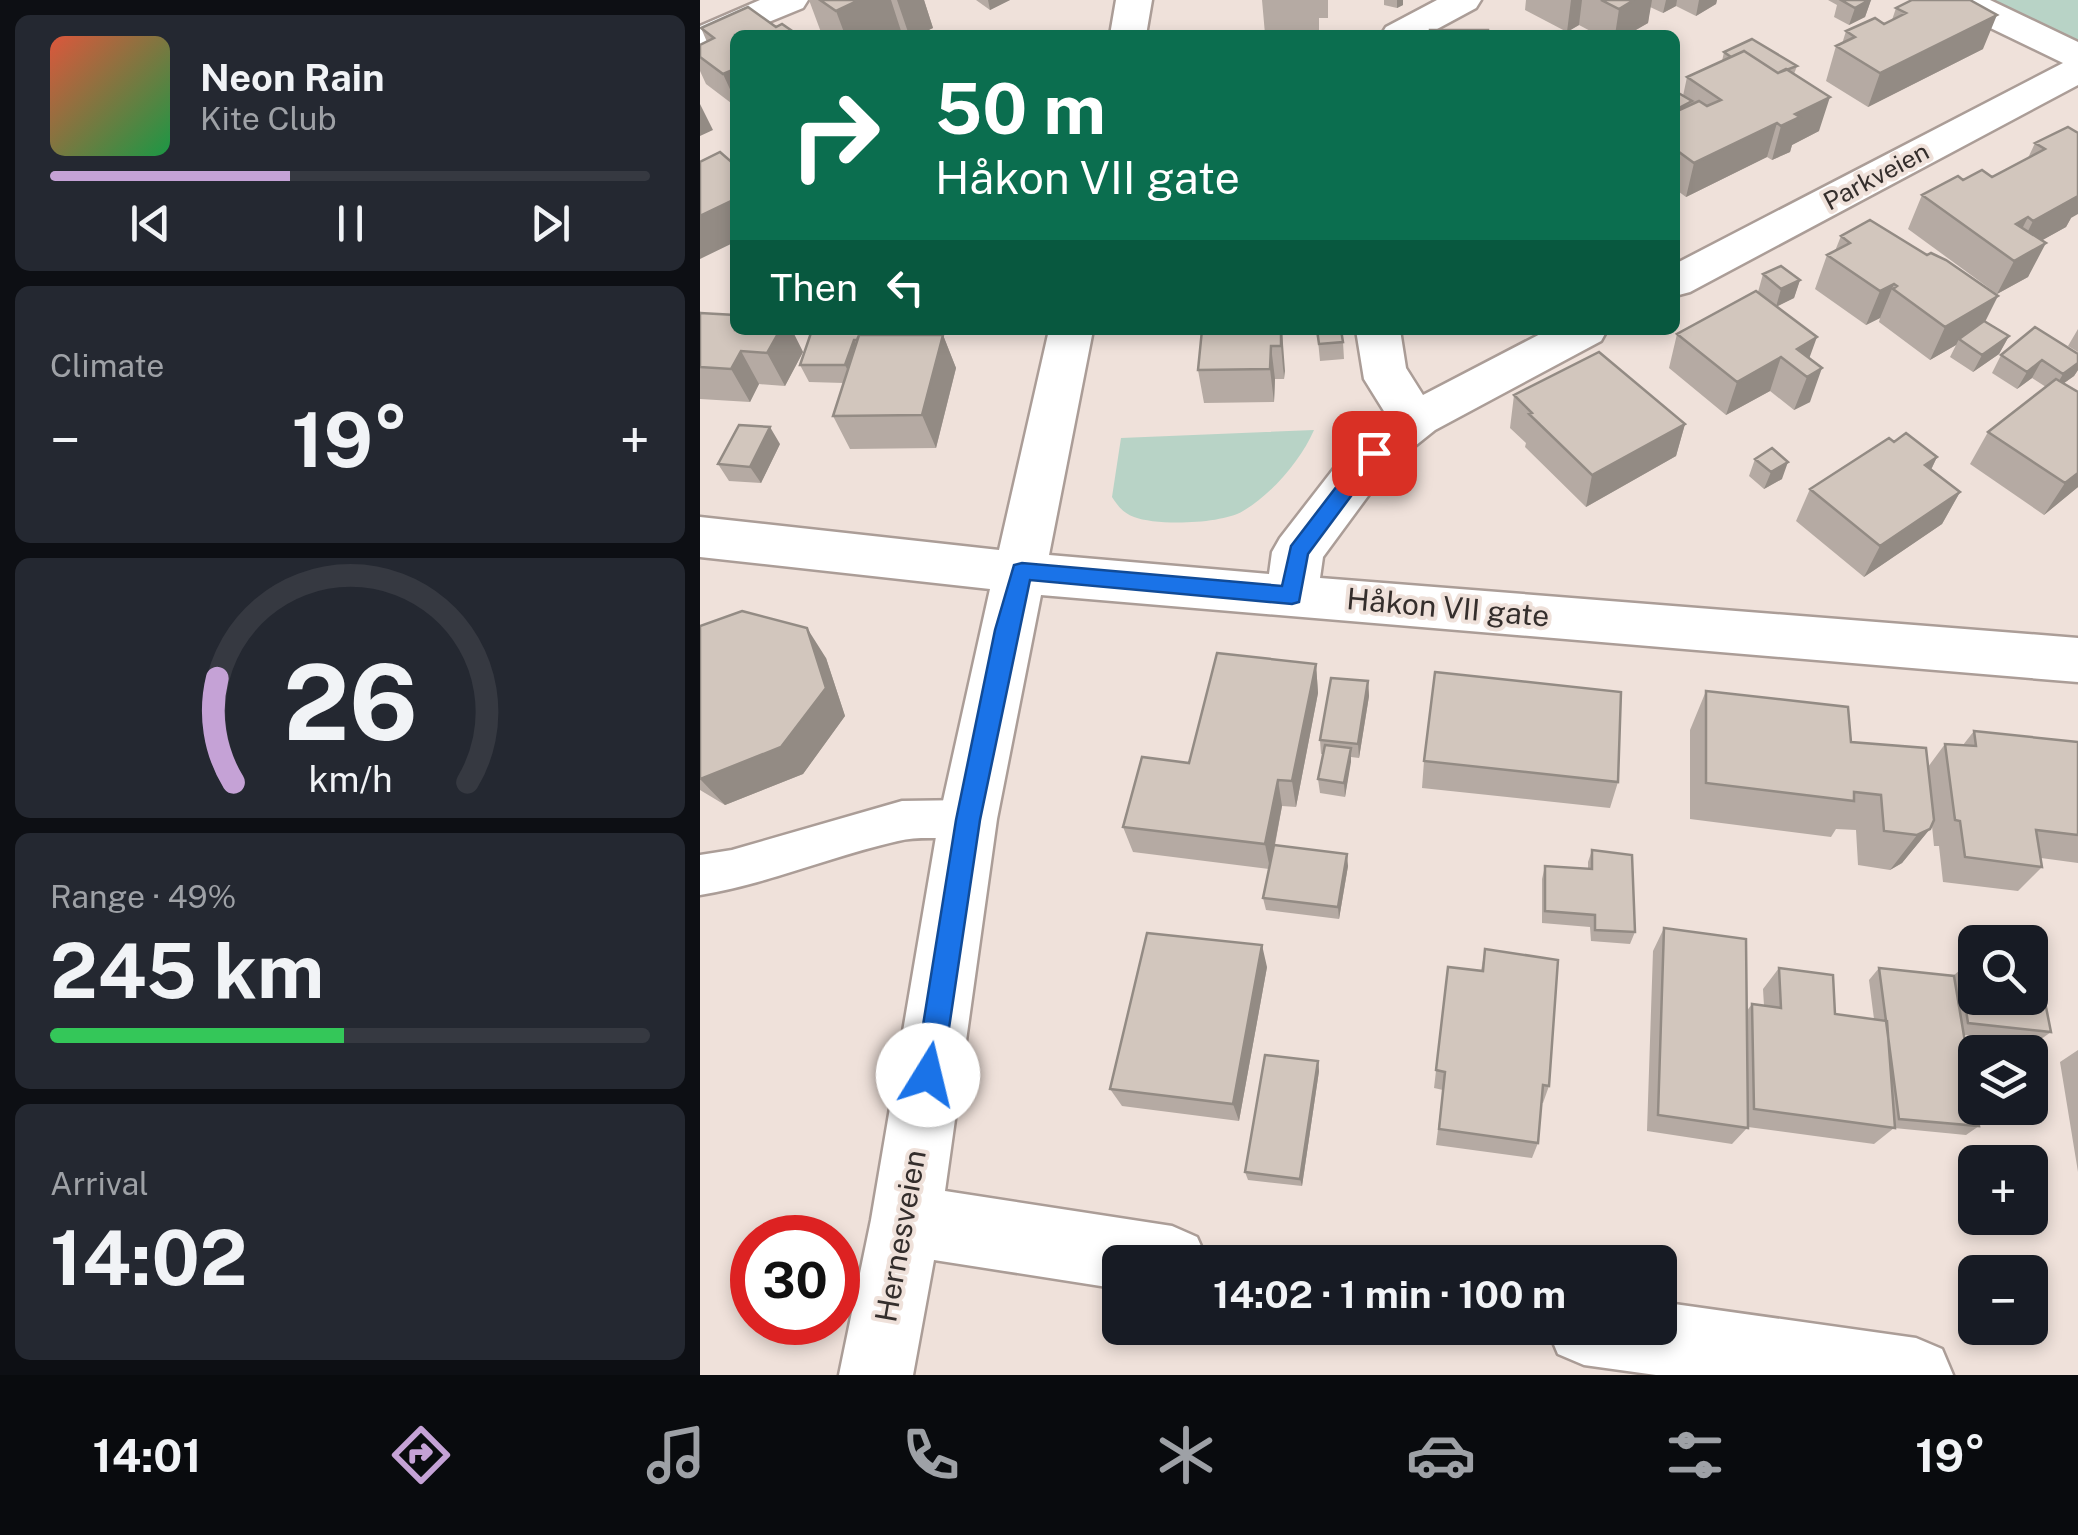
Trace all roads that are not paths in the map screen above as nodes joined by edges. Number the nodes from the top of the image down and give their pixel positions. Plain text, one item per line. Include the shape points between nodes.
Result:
1 (790, 0) edge
2 (1134, 0) edge
3 (1463, 0) edge
4 (1962, 0) edge
5 (1129, 30) edge
6 (1408, 30) edge
7 (700, 40) edge
8 (2078, 56) edge
9 (2078, 70) edge
10 (2010, 104) junction
11 (2054, 128) dead end
12 (1680, 279) edge
13 (1070, 335) edge
14 (1378, 335) edge
15 (1576, 335) edge
16 (1418, 418) junction
17 (700, 538) edge
18 (1022, 571) junction
19 (1292, 596) junction
20 (2078, 660) edge
21 (968, 820) junction
22 (700, 875) edge
23 (906, 1220) junction
24 (1102, 1251) edge
25 (1636, 1345) edge
26 (1676, 1358) edge
27 (876, 1375) edge
28 (1916, 1375) edge

1 - 7 street
2 - 5 street
3 - 6 street
4 - 8 street
9 - 10 street, Parkveien
10 - 11 street
10 - 12 street, Parkveien
13 - 18 street, Hernesveien
14 - 16 street via 1388,386
15 - 16 street
16 - 19 street via 1374,453 1298,552
17 - 18 street, Håkon VII gate
18 - 19 street, Håkon VII gate
18 - 21 street, Hernesveien
19 - 20 street, Håkon VII gate
21 - 22 lane via 902,820
21 - 23 street, Hernesveien
23 - 24 street
23 - 27 street, Hernesveien
25 - 26 street
26 - 28 street

